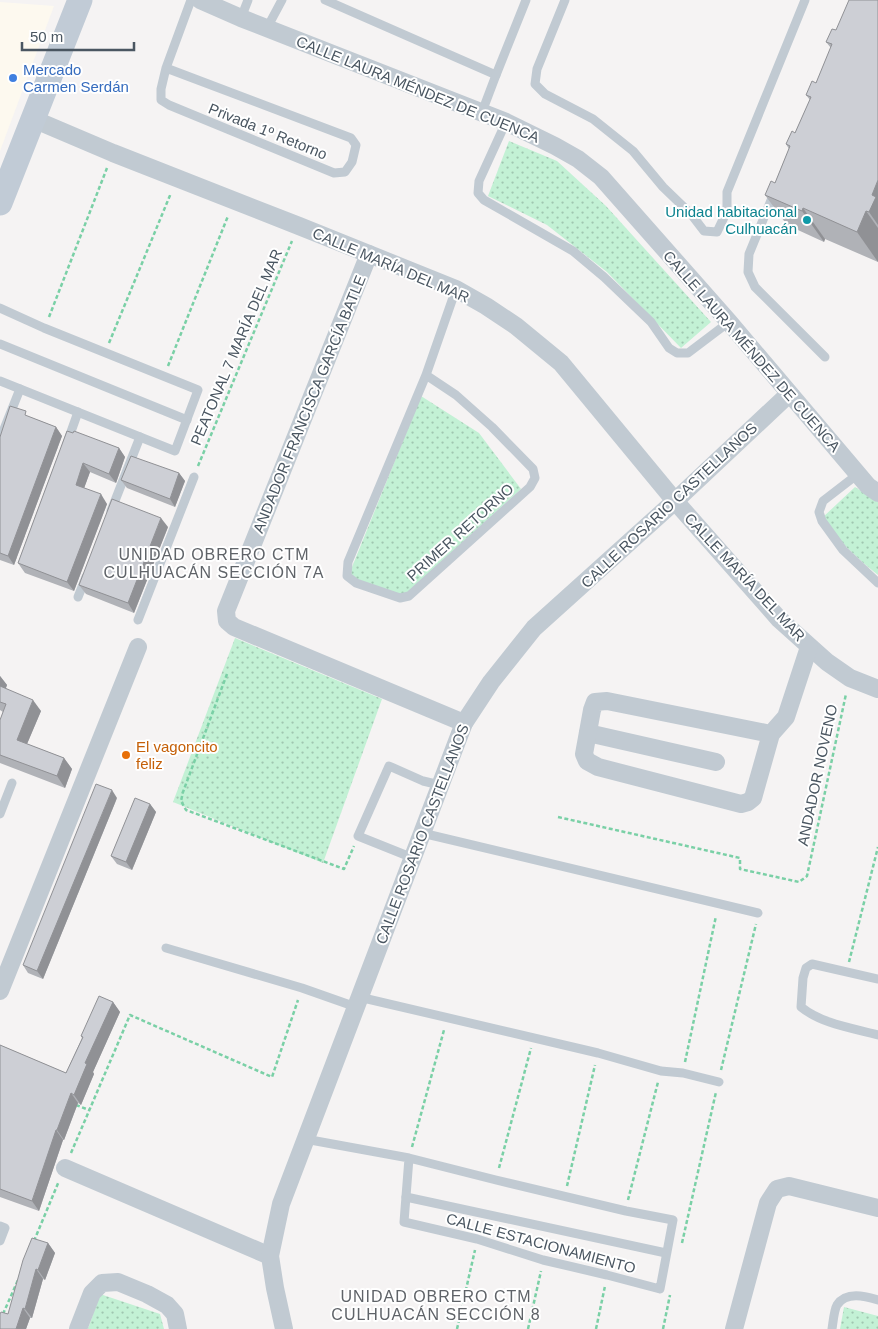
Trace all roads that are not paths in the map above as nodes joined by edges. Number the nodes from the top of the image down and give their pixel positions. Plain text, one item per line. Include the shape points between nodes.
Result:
1 (80, 0) edge
2 (191, 0) edge
3 (200, 0) edge
4 (248, 0) edge
5 (282, 0) edge
6 (325, 0) edge
7 (526, 0) edge
8 (565, 0) edge
9 (805, 0) edge
10 (242, 18) junction
11 (267, 28) junction
12 (166, 68) junction
13 (496, 75) junction
14 (482, 112) junction
15 (33, 119) junction
16 (506, 122) junction
17 (5, 179) edge
18 (778, 182) edge
19 (0, 203) edge
20 (369, 254) junction
21 (456, 290) junction
22 (0, 308) edge
23 (729, 322) junction
24 (0, 344) edge
25 (825, 357) dead end
26 (426, 375) junction
27 (0, 381) edge
28 (20, 389) junction
29 (789, 394) junction
30 (78, 412) junction
31 (187, 420) junction
32 (140, 437) junction
33 (0, 439) edge
34 (65, 449) edge
35 (858, 474) junction
36 (194, 477) road end
37 (878, 493) edge
38 (675, 501) junction
39 (109, 517) edge
40 (88, 570) edge
41 (878, 583) edge
42 (78, 597) dead end
43 (138, 620) dead end
44 (138, 646) dead end
45 (809, 647) junction
46 (878, 689) edge
47 (464, 723) junction
48 (588, 734) junction
49 (771, 734) junction
50 (716, 762) dead end
51 (12, 783) dead end
52 (440, 785) junction
53 (0, 814) edge
54 (422, 833) junction
55 (413, 858) junction
56 (758, 913) road end
57 (166, 948) dead end
58 (878, 979) edge
59 (0, 991) edge
60 (357, 1002) junction
61 (878, 1035) edge
62 (719, 1082) road end
63 (306, 1139) junction
64 (409, 1158) junction
65 (65, 1168) dead end
66 (406, 1197) junction
67 (878, 1208) edge
68 (0, 1226) edge
69 (0, 1241) edge
70 (666, 1252) junction
71 (270, 1256) junction
72 (878, 1300) edge
73 (78, 1329) edge
74 (178, 1329) edge
75 (284, 1329) edge
76 (734, 1329) edge
77 (832, 1329) edge

1 - 15 street
2 - 12 lane, Privada 1º Retorno
3 - 10 street, CALLE LAURA MÉNDEZ DE CUENCA
4 - 10 lane
5 - 11 lane
6 - 13 lane
7 - 13 lane
8 - 9 lane via 537,69 535,84 545,94 593,119 633,151 704,231 717,232 727,211 727,192
10 - 11 street, CALLE LAURA MÉNDEZ DE CUENCA
11 - 14 street, CALLE LAURA MÉNDEZ DE CUENCA
12 - 12 lane, Privada 1º Retorno via 160,89 161,100 170,105 334,173 345,172 352,162 356,145 351,138
13 - 14 lane
14 - 16 street, CALLE LAURA MÉNDEZ DE CUENCA
15 - 17 street
15 - 20 street, CALLE MARÍA DEL MAR
16 - 23 street, CALLE LAURA MÉNDEZ DE CUENCA via 578,159 601,178
16 - 23 lane via 479,182 478,192 484,200 573,251 651,322 669,348 677,353 688,353
17 - 19 street
18 - 25 lane via 749,254 748,272 755,286
20 - 21 street, CALLE MARÍA DEL MAR
20 - 47 street, ANDADOR FRANCISCA GARCÍA BATLE via 226,611 226,621
21 - 26 lane, PRIMER RETORNO
21 - 38 street, CALLE MARÍA DEL MAR via 516,326 561,363
22 - 31 lane via 198,390
23 - 29 street, CALLE LAURA MÉNDEZ DE CUENCA
24 - 31 lane
26 - 26 lane, PRIMER RETORNO via 348,562 348,576 356,583 400,598 409,596 530,488 535,478 533,469 492,427 456,395
27 - 28 lane
28 - 30 lane
28 - 33 lane
29 - 35 street, CALLE LAURA MÉNDEZ DE CUENCA
29 - 38 street, CALLE ROSARIO CASTELLANOS
30 - 32 lane
30 - 34 lane
31 - 32 lane via 175,451
32 - 39 lane
35 - 37 street, CALLE LAURA MÉNDEZ DE CUENCA
35 - 41 lane via 823,501 819,512 842,550
36 - 43 lane
38 - 45 street, CALLE MARÍA DEL MAR via 779,619
38 - 47 street, CALLE ROSARIO CASTELLANOS via 534,628 491,682
40 - 42 lane
44 - 59 street
45 - 46 street, CALLE MARÍA DEL MAR via 850,678
45 - 49 street via 786,717
47 - 52 street, CALLE ROSARIO CASTELLANOS
48 - 49 street via 595,702 607,700
48 - 49 street via 584,754 587,761 598,767 741,804 753,798
48 - 50 street
51 - 53 lane
52 - 54 street, CALLE ROSARIO CASTELLANOS
52 - 55 lane via 389,766 358,836
54 - 55 street, CALLE ROSARIO CASTELLANOS
54 - 56 lane
55 - 60 street, CALLE ROSARIO CASTELLANOS
57 - 60 lane
58 - 61 lane via 812,964 806,968 803,978 801,1007 826,1020
60 - 62 lane via 447,1018 661,1071
60 - 63 street, CALLE ROSARIO CASTELLANOS
63 - 64 lane, CALLE ESTACIONAMIENTO
63 - 71 street, CALLE ROSARIO CASTELLANOS via 281,1204
64 - 66 lane, CALLE ESTACIONAMIENTO
64 - 70 lane, CALLE ESTACIONAMIENTO via 673,1220
65 - 71 street
66 - 70 lane, CALLE ESTACIONAMIENTO
66 - 70 lane, CALLE ESTACIONAMIENTO via 404,1222 660,1290
67 - 76 street via 789,1186 777,1189 768,1203
68 - 69 lane via 5,1228
71 - 75 street, CALLE ROSARIO CASTELLANOS
72 - 77 lane via 862,1295 847,1297 837,1305
73 - 74 street via 92,1293 102,1283 118,1282 167,1304 175,1314

